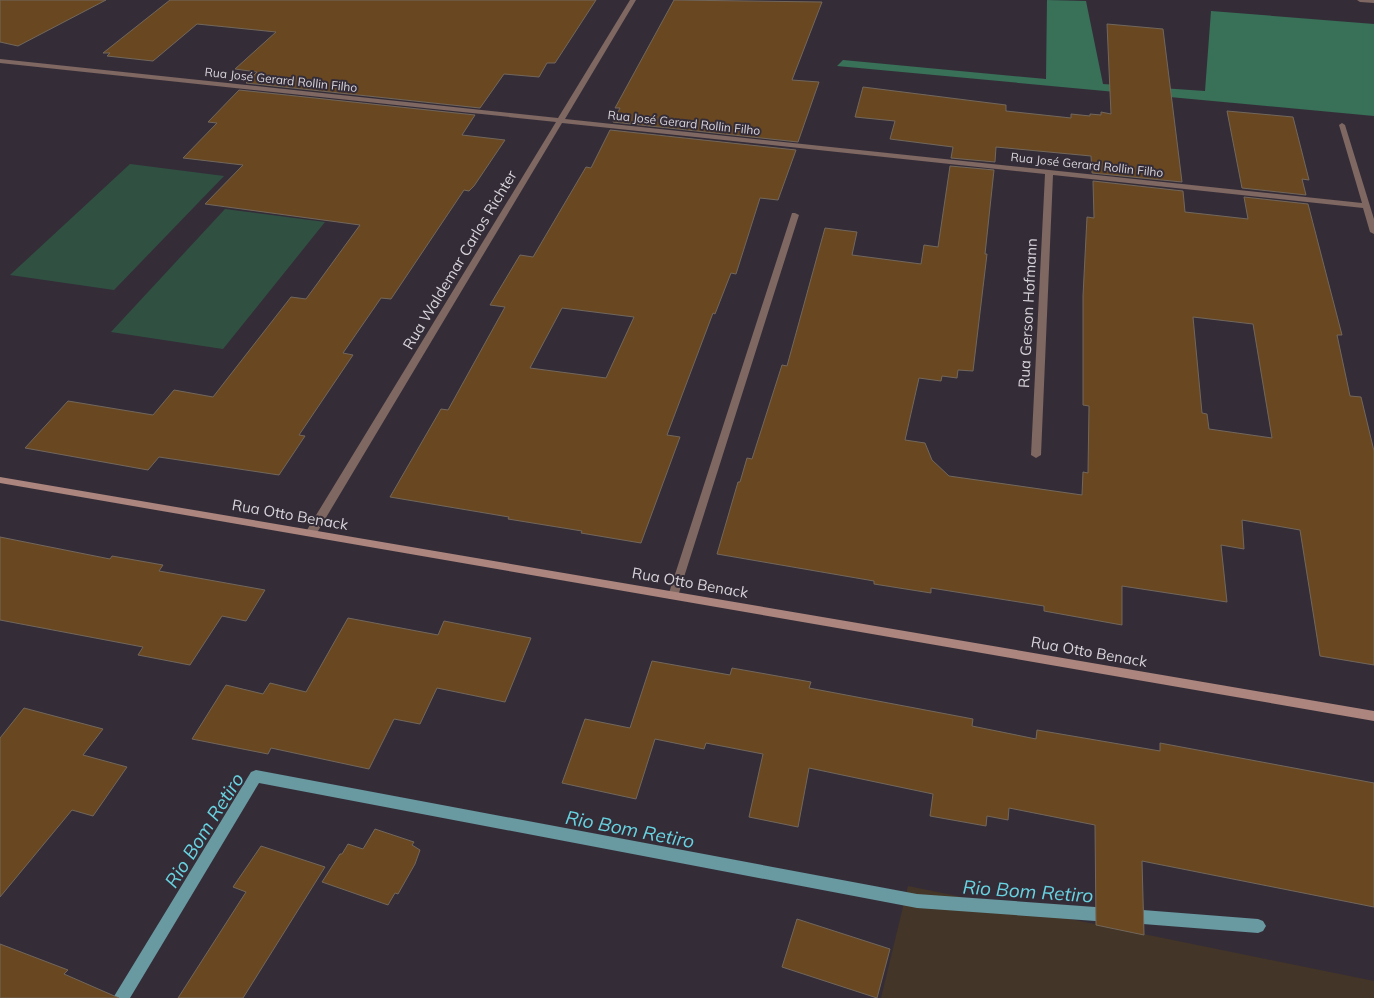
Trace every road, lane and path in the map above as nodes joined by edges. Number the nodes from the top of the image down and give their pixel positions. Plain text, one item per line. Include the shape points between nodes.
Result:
1 (633, 0) edge
2 (1360, 0) edge
3 (1374, 1) edge
4 (0, 62) edge
5 (559, 121) junction
6 (1342, 125) dead end
7 (1048, 172) junction
8 (1366, 206) junction
9 (795, 215) dead end
10 (1374, 232) edge
11 (1036, 455) dead end
12 (0, 480) edge
13 (311, 533) junction
14 (673, 596) junction
15 (1374, 716) edge

1 - 5 street, Rua Waldemar Carlos Richter
2 - 3 street
4 - 5 street, Rua José Gerard Rollin Filho
5 - 7 street, Rua José Gerard Rollin Filho
5 - 13 street, Rua Waldemar Carlos Richter
6 - 8 street
7 - 8 street, Rua José Gerard Rollin Filho
7 - 11 street, Rua Gerson Hofmann
8 - 10 street
9 - 14 street
12 - 13 main road, Rua Otto Benack
13 - 14 main road, Rua Otto Benack
14 - 15 main road, Rua Otto Benack

